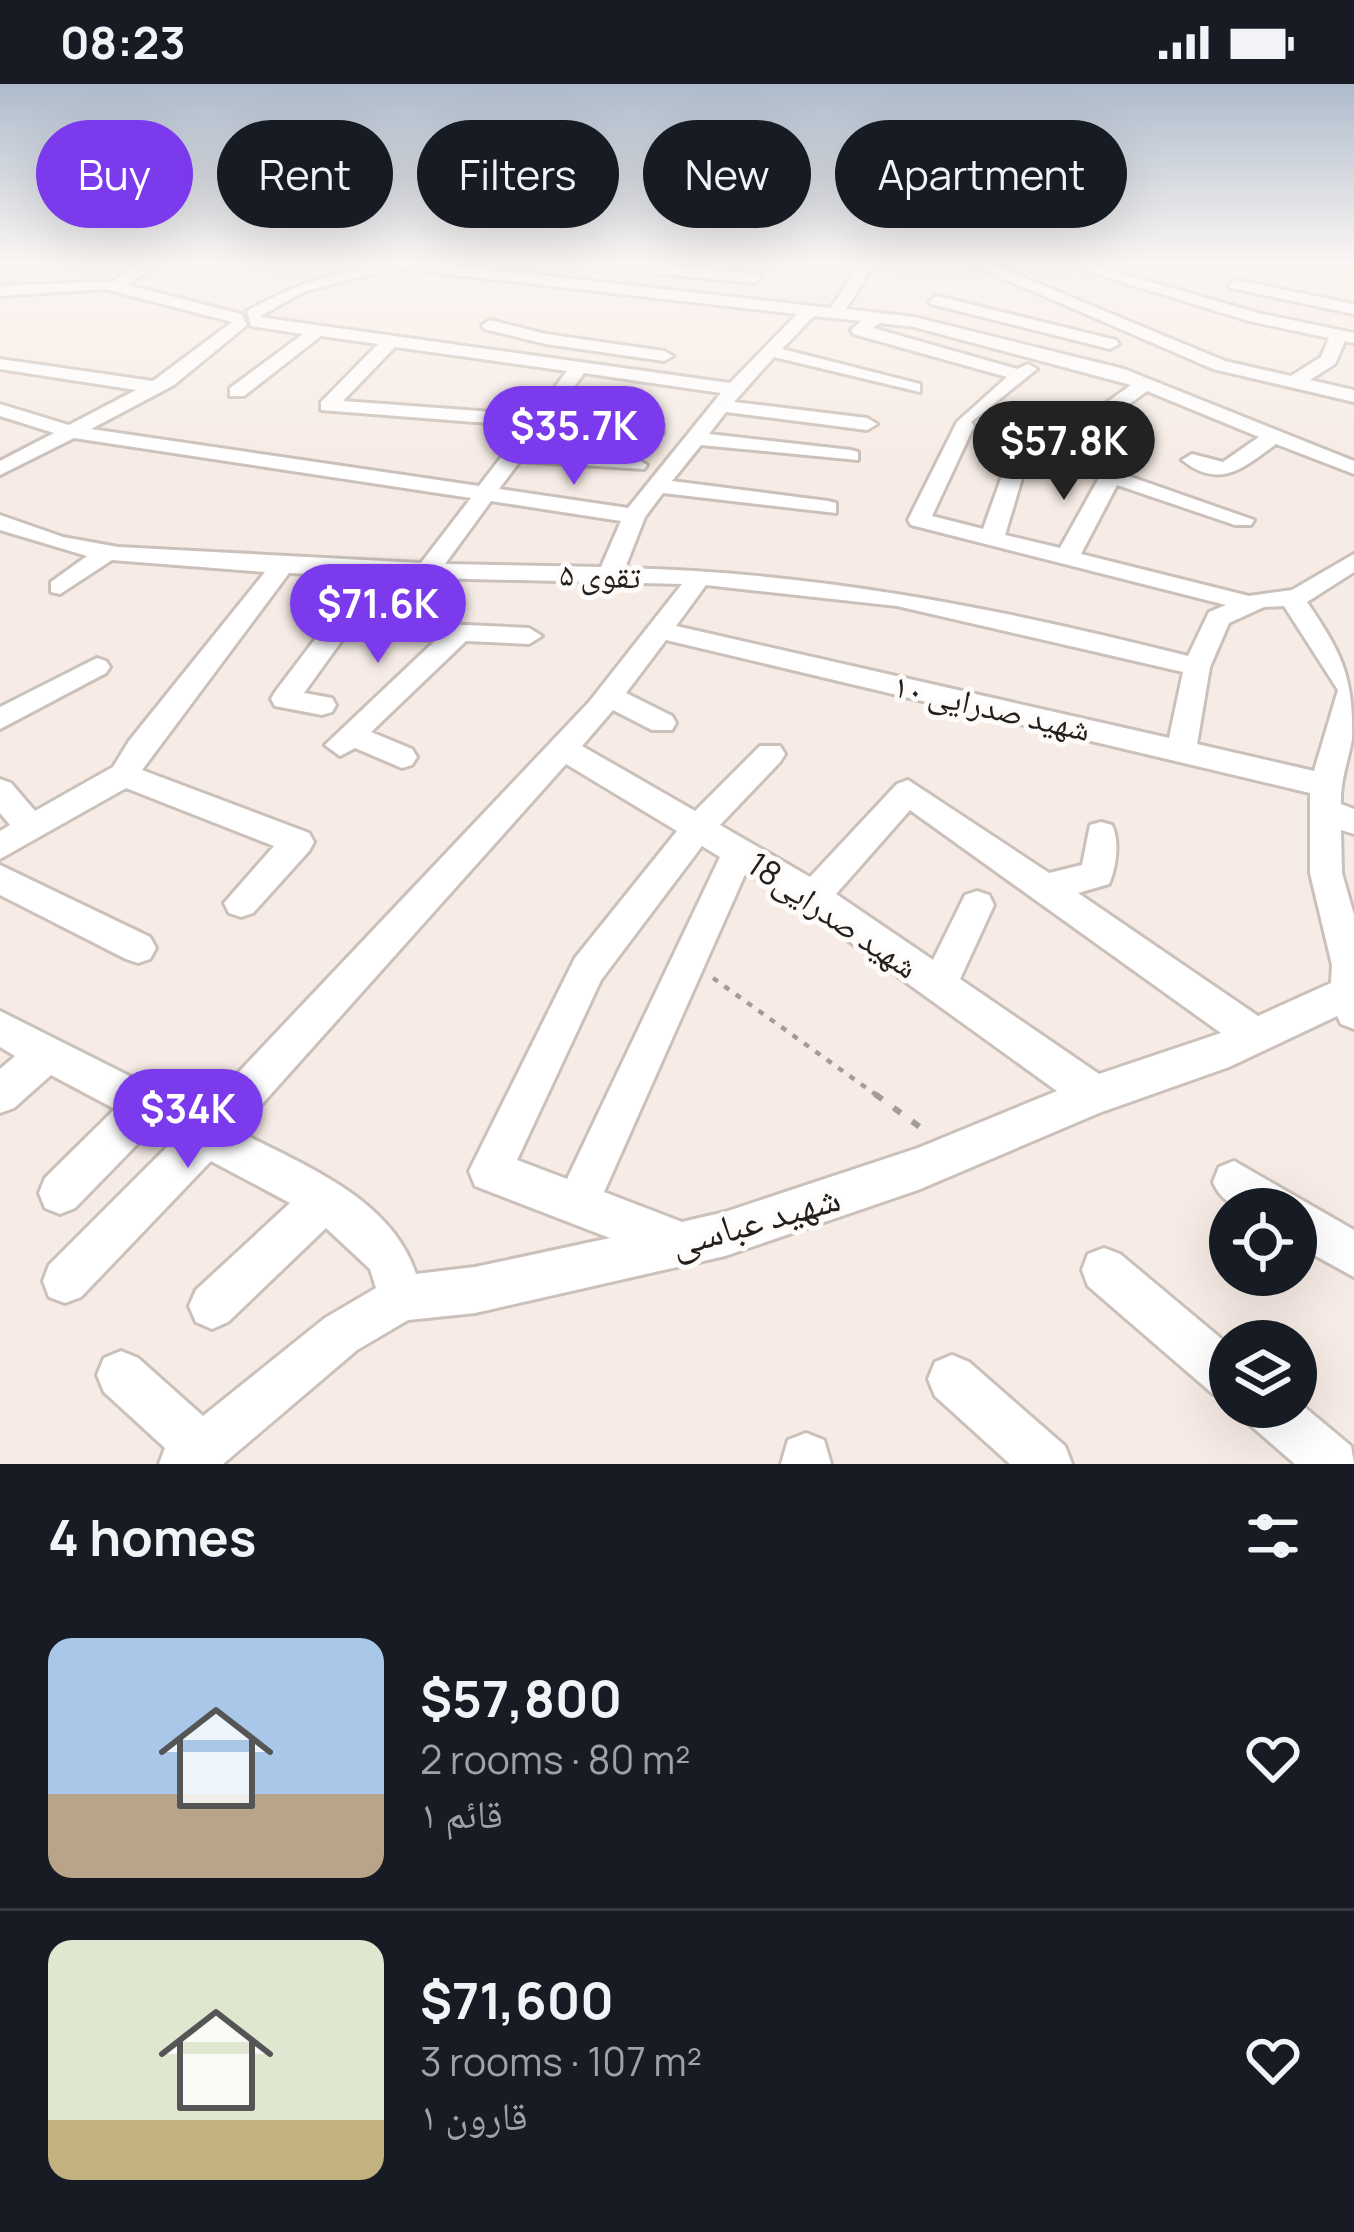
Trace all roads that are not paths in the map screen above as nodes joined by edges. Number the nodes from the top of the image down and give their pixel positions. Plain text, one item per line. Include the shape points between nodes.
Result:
1 (236, 327) edge
2 (294, 327) edge
3 (394, 327) edge
4 (487, 327) edge
5 (517, 327) edge
6 (793, 327) edge
7 (863, 327) edge
8 (930, 327) edge
9 (1042, 327) edge
10 (1124, 327) edge
11 (1310, 327) edge
12 (1131, 330) junction
13 (317, 331) junction
14 (1347, 336) edge
15 (383, 340) junction
16 (1109, 344) junction
17 (462, 351) junction
18 (770, 351) junction
19 (1046, 354) junction
20 (664, 356) dead end
21 (1082, 363) junction
22 (0, 364) edge
23 (579, 367) junction
24 (1020, 376) junction
25 (1146, 383) junction
26 (1294, 383) junction
27 (156, 387) junction
28 (913, 388) dead end
29 (238, 392) dead end
30 (1354, 396) edge
31 (727, 398) junction
32 (0, 410) edge
33 (542, 421) junction
34 (1091, 423) dead end
35 (867, 424) dead end
36 (656, 429) dead end
37 (73, 432) junction
38 (1275, 435) junction
39 (695, 438) junction
40 (516, 454) junction
41 (851, 456) dead end
42 (1192, 460) dead end
43 (1074, 463) dead end
44 (637, 465) dead end
45 (1016, 465) dead end
46 (1354, 468) edge
47 (0, 469) edge
48 (1111, 476) junction
49 (657, 486) junction
50 (485, 494) junction
51 (828, 508) dead end
52 (634, 516) junction
53 (1243, 520) dead end
54 (6, 531) edge
55 (992, 538) junction
56 (106, 554) junction
57 (1067, 557) junction
58 (1354, 561) edge
59 (282, 566) junction
60 (379, 571) junction
61 (427, 572) junction
62 (610, 575) junction
63 (700, 578) junction
64 (1325, 580) junction
65 (59, 587) dead end
66 (1354, 595) edge
67 (1291, 598) junction
68 (1251, 604) junction
69 (338, 627) junction
70 (659, 630) junction
71 (459, 633) junction
72 (529, 636) dead end
73 (97, 667) dead end
74 (1197, 667) junction
75 (1353, 691) edge
76 (608, 696) junction
77 (322, 705) dead end
78 (0, 719) edge
79 (662, 723) dead end
80 (562, 748) junction
81 (1181, 751) junction
82 (770, 754) dead end
83 (402, 757) dead end
84 (124, 775) junction
85 (0, 791) edge
86 (1335, 806) edge
87 (698, 828) junction
88 (32, 829) junction
89 (1101, 835) dead end
90 (0, 846) edge
91 (739, 852) junction
92 (0, 879) edge
93 (1045, 888) junction
94 (813, 897) junction
95 (241, 903) dead end
96 (977, 905) dead end
97 (138, 948) dead end
98 (1352, 984) edge
99 (939, 985) junction
100 (0, 1028) edge
101 (1255, 1035) junction
102 (47, 1052) junction
103 (0, 1094) edge
104 (1095, 1095) junction
105 (147, 1106) junction
106 (206, 1137) junction
107 (1234, 1182) dead end
108 (1244, 1188) edge
109 (60, 1193) dead end
110 (326, 1199) junction
111 (577, 1204) junction
112 (1317, 1233) edge
113 (680, 1243) junction
114 (1354, 1255) edge
115 (1104, 1270) dead end
116 (65, 1281) dead end
117 (402, 1298) junction
118 (212, 1306) dead end
119 (1209, 1359) edge
120 (121, 1375) dead end
121 (952, 1379) dead end
122 (1291, 1428) edge
123 (194, 1456) edge
124 (1047, 1464) edge
125 (1333, 1464) edge

1 - 27 street
2 - 13 street
3 - 15 street
4 - 17 street
5 - 20 street
6 - 18 street
7 - 24 street
8 - 19 street
9 - 16 street
10 - 12 street
11 - 14 street
12 - 16 street
12 - 26 street
13 - 15 street
13 - 29 street
14 - 26 street via 1329,360
15 - 17 street
15 - 33 street via 328,406
16 - 21 street
17 - 23 street
18 - 28 street
18 - 31 street
19 - 21 street
19 - 24 street
21 - 25 street
22 - 27 street
23 - 31 street
23 - 33 street
24 - 55 street via 967,421 919,520
25 - 34 street
25 - 38 street
26 - 30 street
27 - 37 street
31 - 35 street
31 - 39 street
32 - 37 street
33 - 36 street
33 - 40 street
37 - 47 street
37 - 50 street
38 - 42 street via 1226,470
38 - 46 street
39 - 41 street
39 - 49 street
40 - 44 street
40 - 50 street
43 - 48 street
45 - 55 street
48 - 53 street
48 - 57 street
49 - 51 street
49 - 52 street
50 - 52 street
50 - 61 street
52 - 62 street
54 - 56 street, تقوی ۵
55 - 57 street
56 - 59 street, تقوی ۵
56 - 65 street
57 - 68 street
58 - 64 street
59 - 60 street, تقوی ۵
59 - 84 street
60 - 61 street, تقوی ۵
60 - 69 street
61 - 62 street, تقوی ۵
62 - 63 street, تقوی ۵
63 - 70 street
63 - 74 street, تقوی ۵ via 853,590 1006,618
64 - 66 street
64 - 67 street
67 - 68 street
67 - 75 street
68 - 74 street via 1218,618
69 - 71 street
69 - 77 street via 285,699
70 - 76 street
70 - 81 street, شهید صدرایی ۱۰
71 - 72 street
71 - 83 street via 345,740
73 - 78 street
74 - 81 street
75 - 86 street
76 - 79 street
76 - 80 street
80 - 87 street, شهید صدرایی18
80 - 106 street
81 - 86 street, شهید صدرایی ۱۰
82 - 87 street
84 - 88 street
84 - 95 street via 298,842
85 - 88 street
86 - 98 street via 1326,873
87 - 91 street, شهید صدرایی18
87 - 111 street via 588,969 490,1171
88 - 90 street
89 - 93 street via 1097,874
91 - 94 street, شهید صدرایی18
91 - 111 street
92 - 97 street
93 - 94 street via 908,792
93 - 101 street
94 - 99 street, شهید صدرایی18
96 - 99 street
98 - 101 street, شهید عباسی
99 - 104 street, شهید صدرایی18
100 - 102 street
101 - 104 street, شهید عباسی
102 - 103 street
102 - 105 street
104 - 113 street, شهید عباسی via 956,1154
105 - 106 street
105 - 109 street
106 - 110 street
106 - 116 street
107 - 108 street
110 - 117 street via 388,1255
110 - 118 street
111 - 113 street
112 - 114 street
113 - 117 street, شهید عباسی via 475,1290
115 - 119 street
117 - 123 street, شهید عباسی via 341,1334
120 - 123 street
121 - 124 street
122 - 125 street

